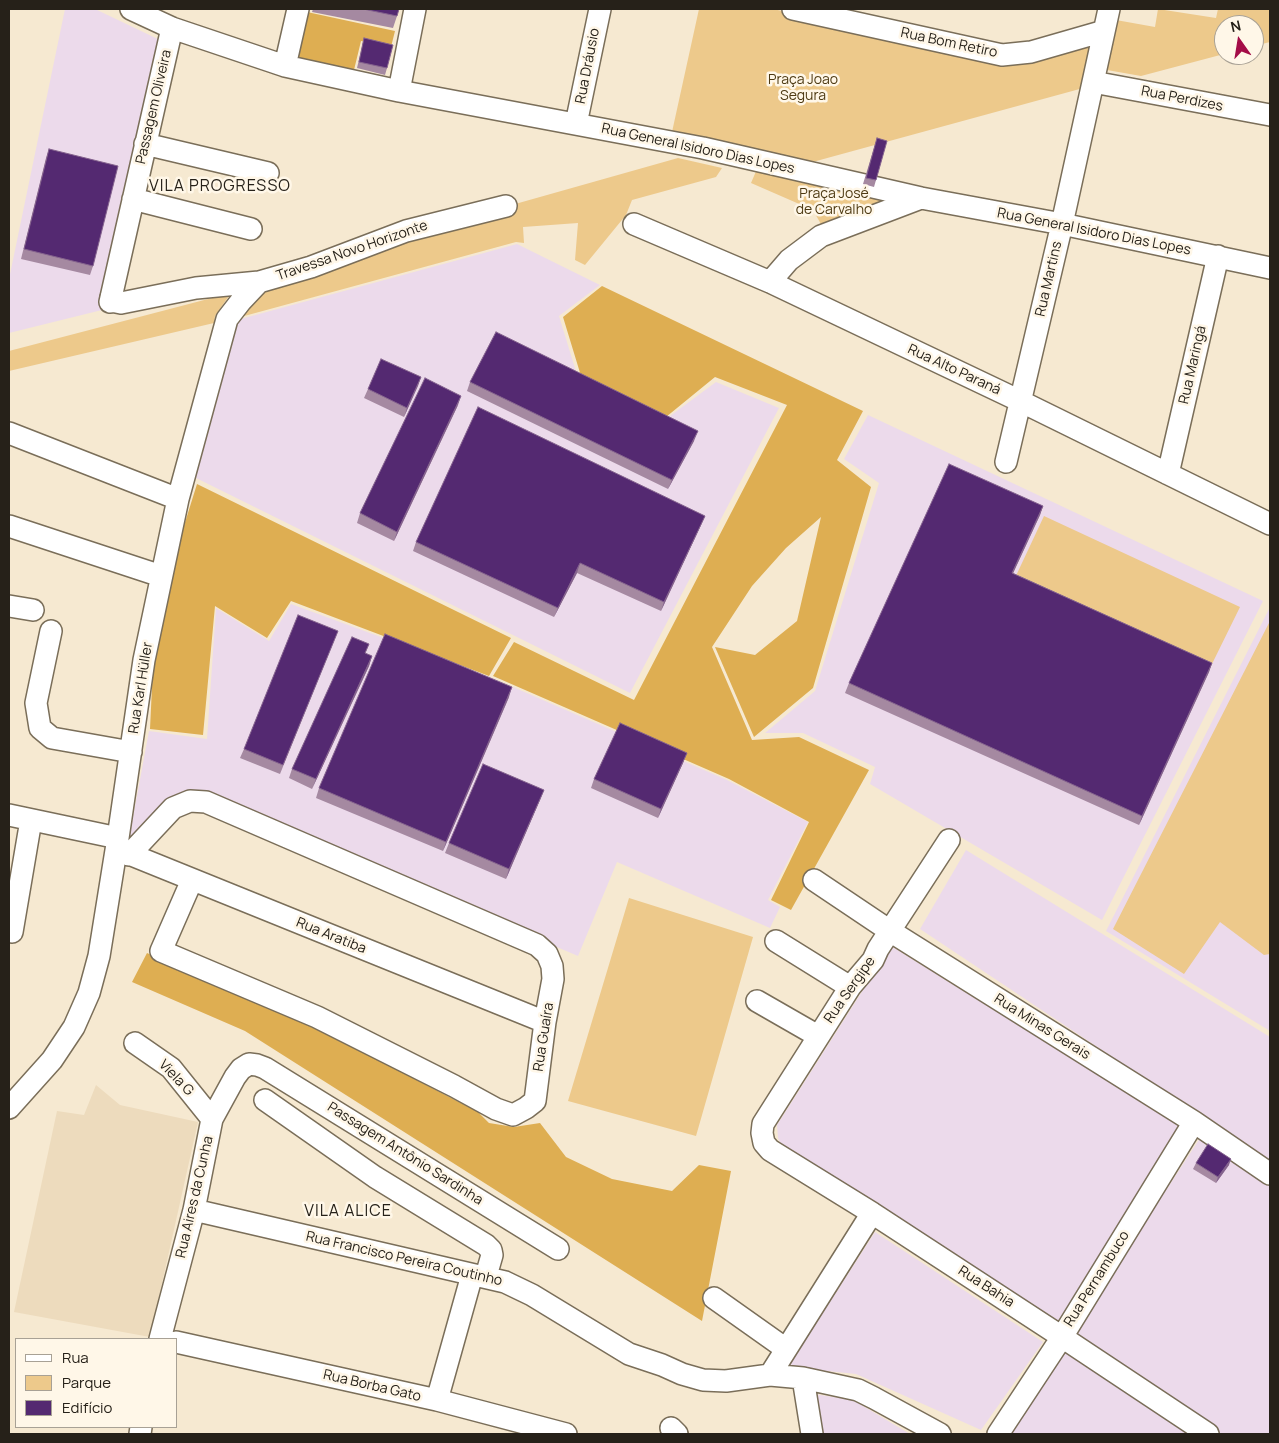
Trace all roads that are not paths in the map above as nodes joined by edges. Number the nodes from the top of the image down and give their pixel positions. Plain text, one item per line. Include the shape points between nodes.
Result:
1 (131, 9) edge
2 (298, 9) edge
3 (415, 9) edge
4 (600, 9) edge
5 (793, 9) edge
6 (1109, 9) edge
7 (172, 28) junction
8 (1104, 31) junction
9 (285, 66) junction
10 (1093, 82) junction
11 (399, 91) junction
12 (1270, 115) edge
13 (576, 124) junction
14 (145, 144) junction
15 (268, 173) dead end
16 (921, 198) junction
17 (133, 199) junction
18 (506, 206) dead end
19 (634, 224) dead end
20 (1062, 224) junction
21 (251, 229) dead end
22 (1218, 256) junction
23 (1270, 268) edge
24 (259, 282) junction
25 (770, 282) junction
26 (110, 300) joint
27 (1020, 401) junction
28 (9, 433) edge
29 (1006, 462) dead end
30 (1168, 474) junction
31 (178, 499) junction
32 (1270, 524) edge
33 (9, 526) edge
34 (161, 576) junction
35 (9, 606) edge
36 (33, 610) dead end
37 (51, 631) dead end
38 (131, 752) junction
39 (9, 815) edge
40 (31, 820) junction
41 (949, 840) dead end
42 (121, 847) junction
43 (192, 880) junction
44 (814, 880) dead end
45 (890, 931) junction
46 (12, 932) dead end
47 (776, 941) dead end
48 (850, 988) junction
49 (758, 1001) dead end
50 (545, 1022) junction
51 (818, 1036) junction
52 (136, 1043) dead end
53 (249, 1064) joint
54 (17, 1087) edge
55 (265, 1100) dead end
56 (9, 1108) edge
57 (212, 1119) junction
58 (1194, 1122) junction
59 (764, 1143) joint
60 (1270, 1174) edge
61 (194, 1210) junction
62 (872, 1213) junction
63 (558, 1249) dead end
64 (479, 1276) junction
65 (714, 1298) dead end
66 (1062, 1337) junction
67 (165, 1338) edge
68 (178, 1343) edge
69 (786, 1349) junction
70 (770, 1376) junction
71 (803, 1378) junction
72 (438, 1400) junction
73 (566, 1434) edge
74 (812, 1434) edge
75 (940, 1434) edge
76 (998, 1434) edge
77 (1208, 1434) edge

1 - 7 street, Rua General Isidoro Dias Lopes
2 - 9 street
3 - 11 street
4 - 13 street, Rua Dráusio
5 - 8 street, Rua Bom Retiro via 1002,54 1031,52
6 - 8 street, Rua Martins
7 - 9 street, Rua General Isidoro Dias Lopes
7 - 14 street, Passagem Oliveira
8 - 10 street, Rua Martins
9 - 11 street, Rua General Isidoro Dias Lopes
10 - 12 street, Rua Perdizes
10 - 20 street, Rua Martins
11 - 13 street, Rua General Isidoro Dias Lopes
13 - 16 street, Rua General Isidoro Dias Lopes via 703,148
14 - 15 street
14 - 17 street, Passagem Oliveira
16 - 20 street, Rua General Isidoro Dias Lopes
16 - 25 street via 821,236 789,260
17 - 21 street
17 - 26 street, Passagem Oliveira
18 - 24 street, Travessa Novo Horizonte via 406,231 311,267
19 - 25 street, Rua Alto Paraná
20 - 22 street, Rua General Isidoro Dias Lopes
20 - 27 street, Rua Martins
22 - 23 street, Rua General Isidoro Dias Lopes
22 - 30 street, Rua Maringá
24 - 26 street, Travessa Novo Horizonte via 196,288 121,303
24 - 31 street, Rua Karl Hüller via 227,319
25 - 27 street, Rua Alto Paraná
27 - 29 street, Rua Martins
27 - 30 street, Rua Alto Paraná
28 - 31 street
30 - 32 street, Rua Alto Paraná
31 - 34 street, Rua Karl Hüller
33 - 34 street
34 - 38 street, Rua Karl Hüller via 144,660
35 - 36 street
37 - 38 street via 36,703 40,728 52,738
38 - 42 street, Rua Karl Hüller
39 - 40 street, Rua Aratiba
40 - 42 street, Rua Aratiba
40 - 46 street
41 - 45 street, Rua Sergipe
42 - 43 street, Rua Aratiba
42 - 50 street, Rua Guaíra via 173,808 190,801 206,802 537,946 547,954 552,966 553,979
42 - 54 street, Rua Karl Hüller via 89,993 74,1027 52,1060
43 - 50 street, Rua Aratiba
43 - 50 street, Rua Guaíra via 161,951 316,1017 496,1109 513,1115 535,1101
44 - 45 street, Rua Minas Gerais
45 - 48 street, Rua Sergipe via 873,960
45 - 58 street, Rua Minas Gerais
47 - 48 street
48 - 51 street, Rua Sergipe
49 - 51 street
51 - 59 street, Rua Sergipe via 763,1124
52 - 57 street, Viela G via 171,1068
53 - 57 street, Rua Aires da Cunha via 235,1077
53 - 63 street, Passagem Antônio Sardinha via 265,1068
54 - 56 street, Rua Karl Hüller
55 - 64 street via 375,1178 486,1245 492,1254
57 - 61 street, Rua Aires da Cunha
58 - 60 street, Rua Minas Gerais
58 - 66 street, Rua Pernambuco
59 - 62 street, Rua Bahia via 770,1150
61 - 64 street, Rua Francisco Pereira Coutinho
61 - 67 street, Rua Aires da Cunha
62 - 66 street, Rua Bahia
62 - 69 street
64 - 70 street, Rua Francisco Pereira Coutinho via 505,1282 629,1354 682,1374 726,1382
64 - 72 street
65 - 69 street
66 - 76 street, Rua Pernambuco
66 - 77 street, Rua Bahia
68 - 72 street, Rua Borba Gato
69 - 70 street
70 - 71 street, Rua Francisco Pereira Coutinho
71 - 74 street
71 - 75 street, Rua Francisco Pereira Coutinho via 858,1390
72 - 73 street, Rua Borba Gato

